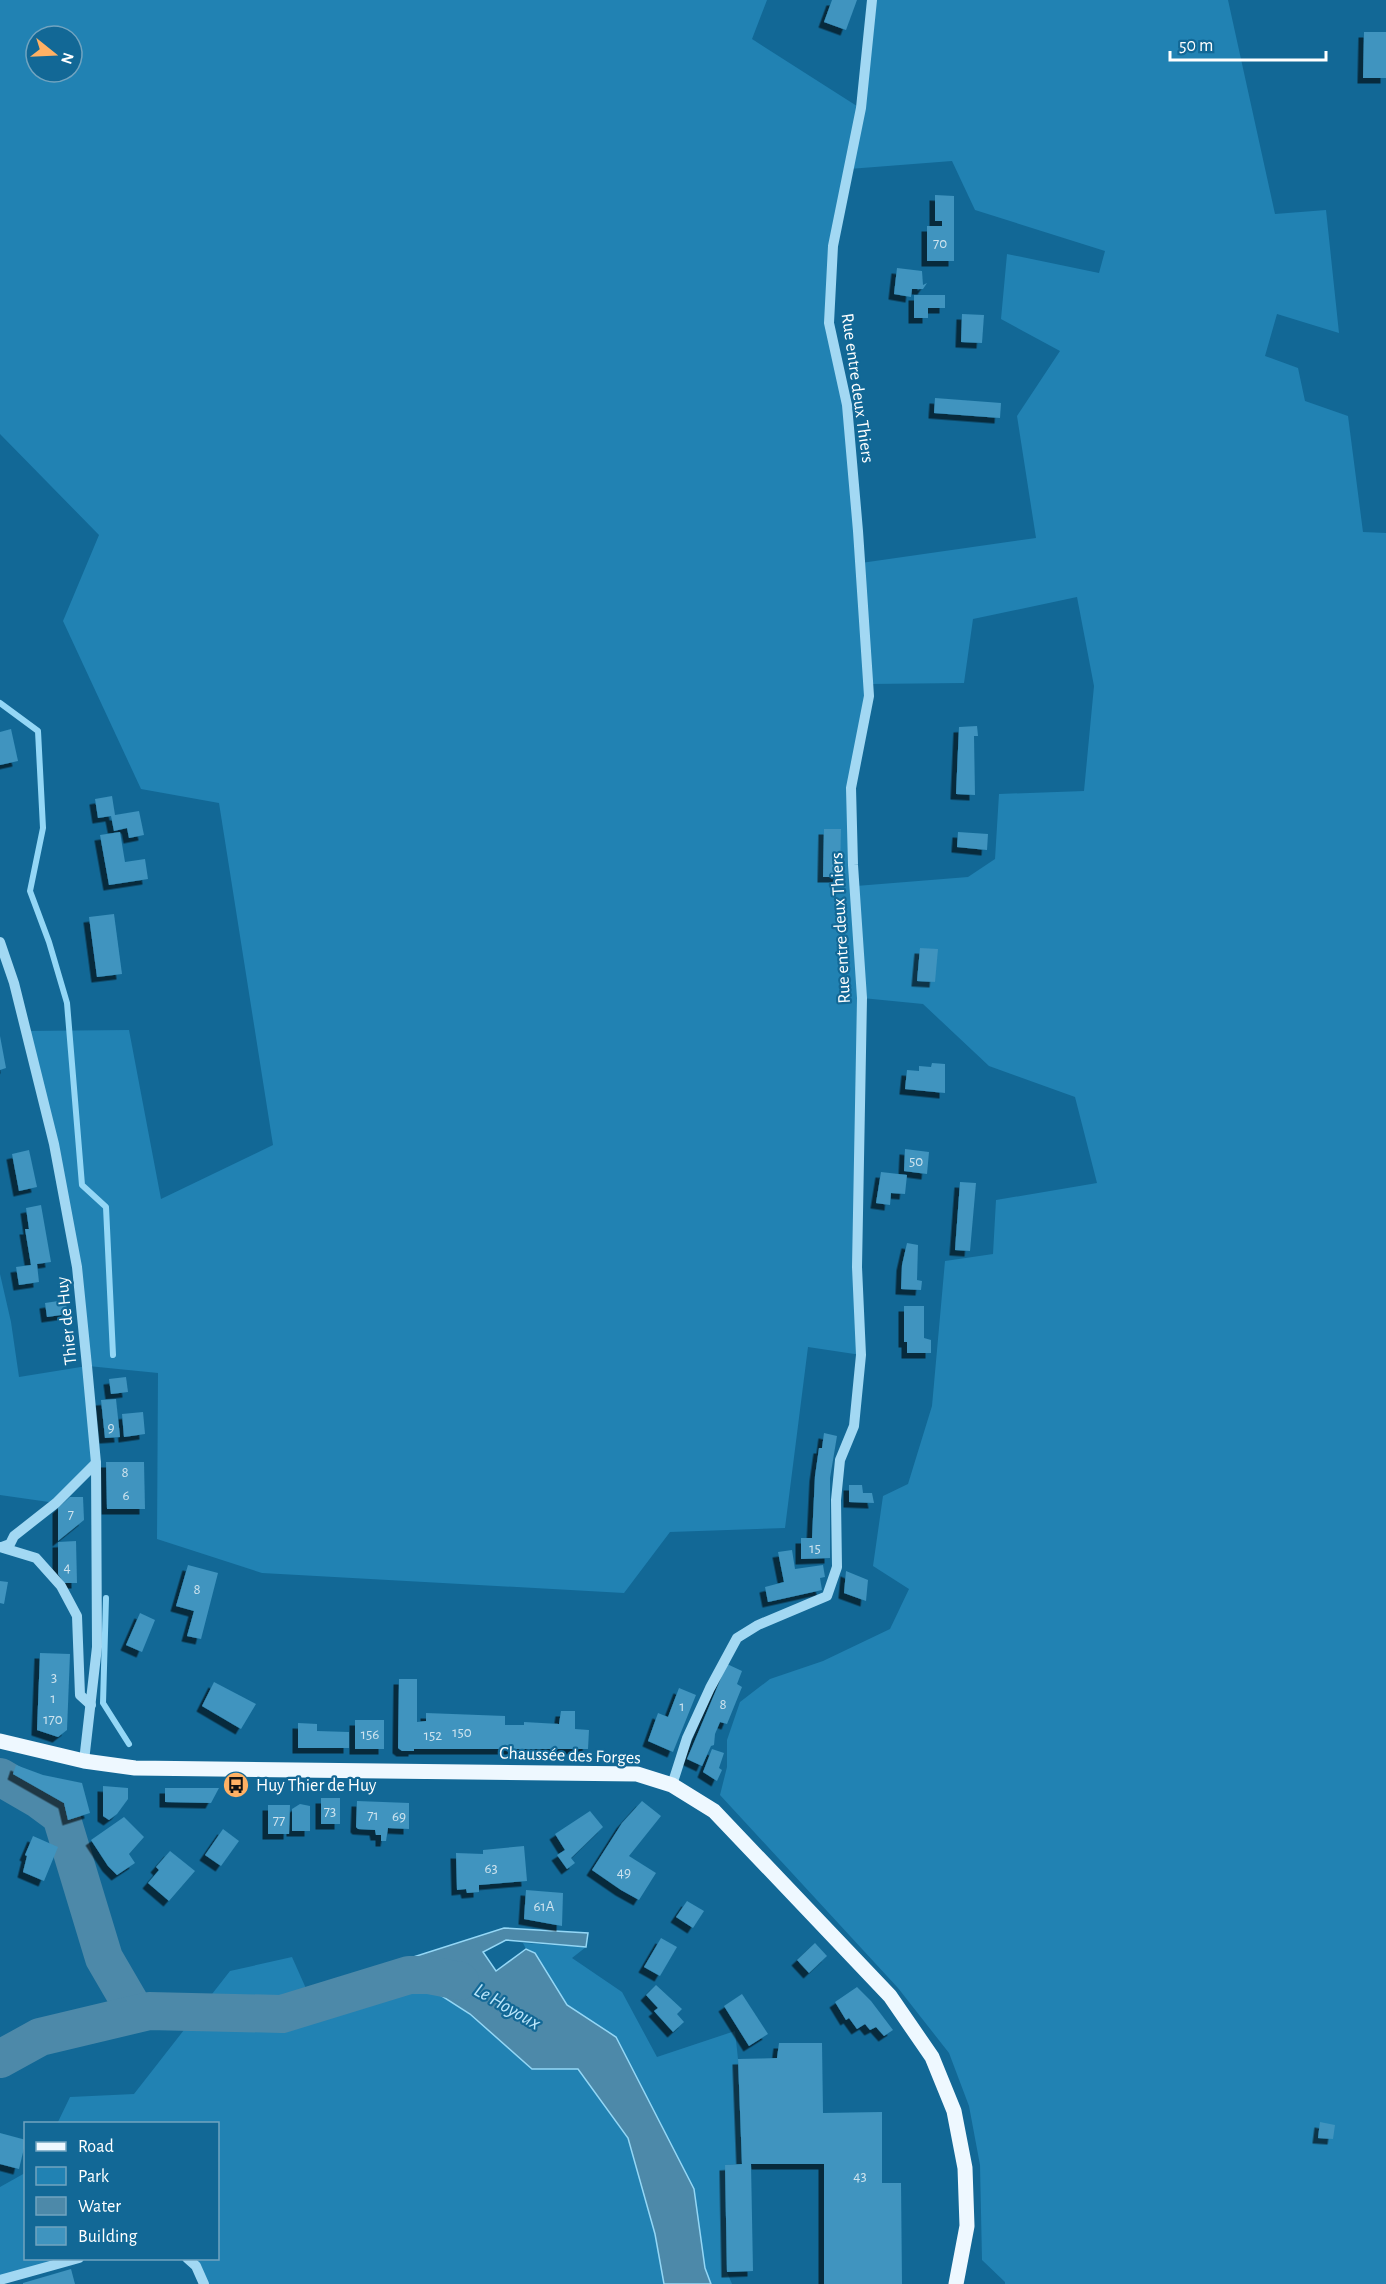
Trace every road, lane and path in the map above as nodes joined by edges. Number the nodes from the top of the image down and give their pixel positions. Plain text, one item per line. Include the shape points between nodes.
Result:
1 (872, 0) edge
2 (0, 942) edge
3 (96, 1463) junction
4 (1, 1547) edge
5 (91, 1705) junction
6 (0, 1741) edge
7 (84, 1761) junction
8 (672, 1785) junction
9 (75, 2260) edge
10 (188, 2260) edge
11 (0, 2280) edge
12 (204, 2284) edge
13 (956, 2284) edge

1 - 8 street, Rue entre deux Thiers via 861,108 834,246 829,323 847,405 868,696 851,788 862,998 857,1267 861,1355 854,1426 840,1460 837,1567 827,1596 737,1638 687,1738
2 - 3 street, Thier de Huy via 14,982 54,1144 77,1267
3 - 4 street via 56,1503 14,1536 10,1544
3 - 5 street, Thier de Huy via 97,1647
4 - 5 street via 36,1558 61,1586 77,1616 80,1695
5 - 7 street, Thier de Huy
6 - 7 main road, Chaussée des Forges
7 - 8 main road, Chaussée des Forges via 135,1768 637,1774
8 - 13 main road, Chaussée des Forges via 714,1810 890,1996 932,2057 954,2111 965,2168 967,2226
9 - 11 street
10 - 12 street via 196,2266

